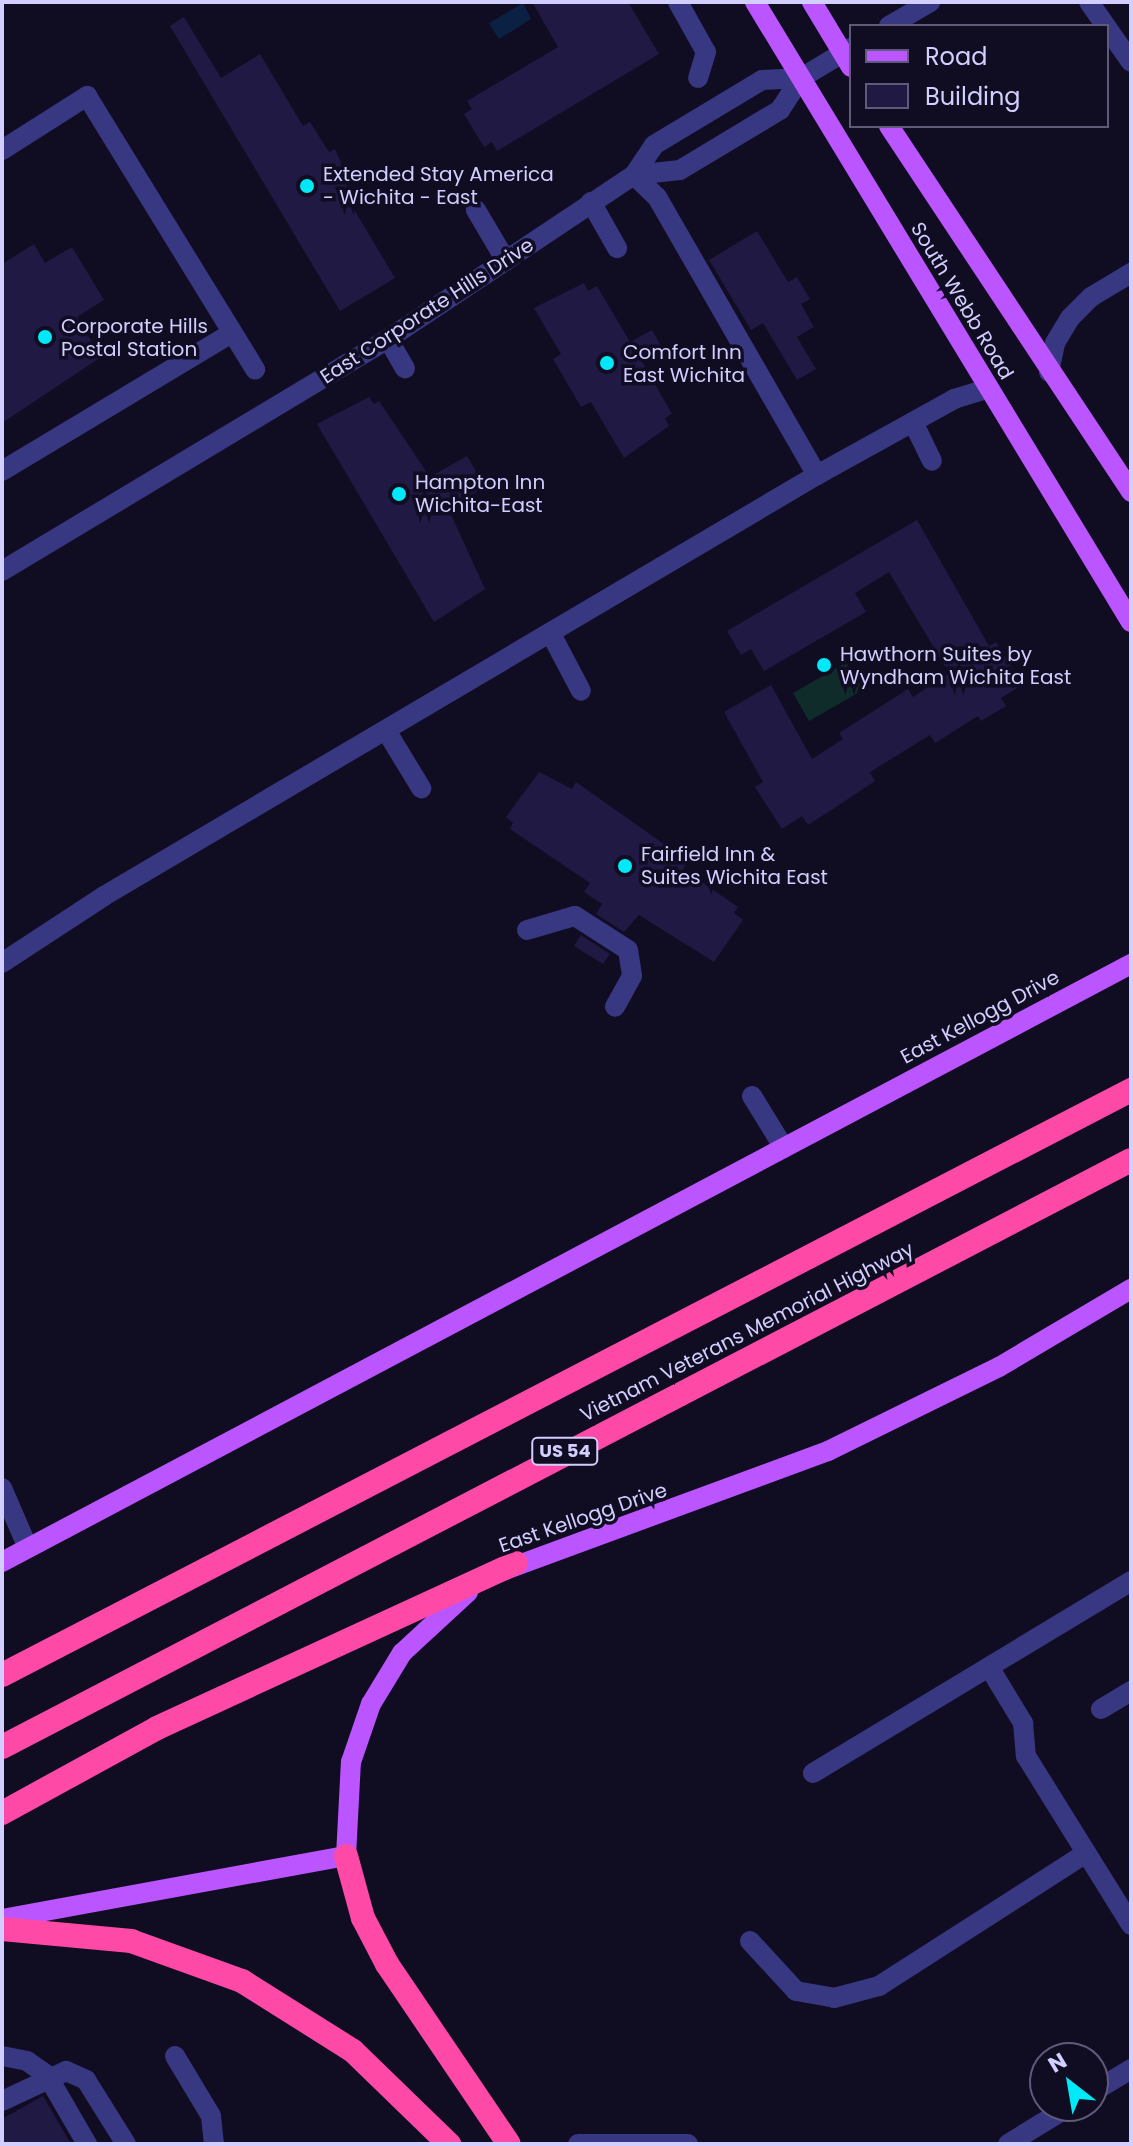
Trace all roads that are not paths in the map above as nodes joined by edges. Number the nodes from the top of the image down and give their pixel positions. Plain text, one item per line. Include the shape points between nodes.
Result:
1 (678, 2) edge
2 (755, 2) edge
3 (812, 2) edge
4 (930, 2) edge
5 (1089, 2) edge
6 (892, 24) edge
7 (1104, 24) edge
8 (1109, 31) edge
9 (848, 56) edge
10 (1131, 62) edge
11 (698, 78) dead end
12 (801, 78) junction
13 (890, 128) edge
14 (2, 150) edge
15 (634, 175) junction
16 (591, 202) junction
17 (476, 210) dead end
18 (617, 248) dead end
19 (506, 261) junction
20 (1131, 273) edge
21 (232, 333) junction
22 (388, 339) junction
23 (405, 368) dead end
24 (255, 369) dead end
25 (1049, 372) junction
26 (986, 389) junction
27 (913, 422) junction
28 (932, 461) dead end
29 (2, 471) edge
30 (817, 475) junction
31 (1131, 492) edge
32 (2, 571) edge
33 (1131, 622) edge
34 (551, 634) junction
35 (581, 691) dead end
36 (387, 732) junction
37 (421, 788) dead end
38 (527, 930) dead end
39 (2, 963) edge
40 (1131, 964) edge
41 (615, 1007) dead end
42 (1131, 1090) edge
43 (752, 1096) dead end
44 (784, 1148) junction
45 (1131, 1160) edge
46 (1131, 1289) edge
47 (2, 1488) edge
48 (28, 1548) junction
49 (2, 1562) edge
50 (516, 1563) junction
51 (1131, 1581) edge
52 (989, 1667) junction
53 (2, 1675) edge
54 (1131, 1691) edge
55 (1101, 1709) dead end
56 (2, 1747) edge
57 (813, 1773) dead end
58 (2, 1813) edge
59 (1086, 1853) junction
60 (346, 1856) junction
61 (2, 1919) edge
62 (1131, 1925) edge
63 (2, 1929) edge
64 (750, 1941) dead end
65 (2, 2056) edge
66 (175, 2056) dead end
67 (1131, 2069) edge
68 (47, 2075) junction
69 (1109, 2082) edge
70 (2, 2101) edge
71 (1047, 2122) edge
72 (1019, 2141) edge
73 (87, 2144) edge
74 (126, 2144) edge
75 (214, 2144) edge
76 (449, 2144) edge
77 (509, 2144) edge
78 (578, 2144) edge
79 (688, 2144) edge

1 - 11 street via 706,52
2 - 12 main road, South Webb Road
3 - 9 main road
4 - 6 street
5 - 7 street
8 - 10 street
9 - 12 street, East Corporate Hills Drive
12 - 15 street via 762,80 654,145
12 - 15 street, East Corporate Hills Drive via 780,110 680,170
12 - 26 main road, South Webb Road
13 - 25 main road, South Webb Road
14 - 21 street via 87,96
15 - 16 street, East Corporate Hills Drive
15 - 30 street via 657,197 672,232
16 - 18 street
16 - 19 street, East Corporate Hills Drive
17 - 19 street
19 - 22 street, East Corporate Hills Drive
20 - 25 street via 1091,297 1070,318 1055,343
21 - 24 street
21 - 29 street
22 - 23 street
22 - 32 street, East Corporate Hills Drive
25 - 31 main road, South Webb Road
26 - 27 street
26 - 33 main road, South Webb Road
27 - 28 street
27 - 30 street
30 - 34 street
34 - 35 street
34 - 36 street
36 - 37 street
36 - 39 street via 104,896
38 - 41 street via 575,916 628,950 632,976
40 - 44 main road, East Kellogg Drive
42 - 53 highway, Vietnam Veterans Memorial Highway
43 - 44 street
44 - 48 main road, East Kellogg Drive
45 - 56 highway, Vietnam Veterans Memorial Highway / US 54
46 - 50 main road, East Kellogg Drive via 999,1367 828,1451
47 - 48 street
48 - 49 main road, East Kellogg Drive
50 - 58 highway via 157,1728
50 - 60 main road, East Kellogg Drive via 445,1610 384,1678 351,1762
51 - 52 street
52 - 57 street
52 - 59 street via 1023,1723 1026,1756
54 - 55 street
59 - 62 street
59 - 64 street via 879,1986 834,1998 796,1991
60 - 61 main road
60 - 77 highway via 363,1918 387,1964
63 - 76 highway via 131,1941 242,1981 353,2051
65 - 68 street via 27,2061
66 - 75 street via 211,2116
67 - 69 street
68 - 70 street
68 - 73 street
68 - 74 street via 66,2071 86,2080
71 - 72 street
78 - 79 street

